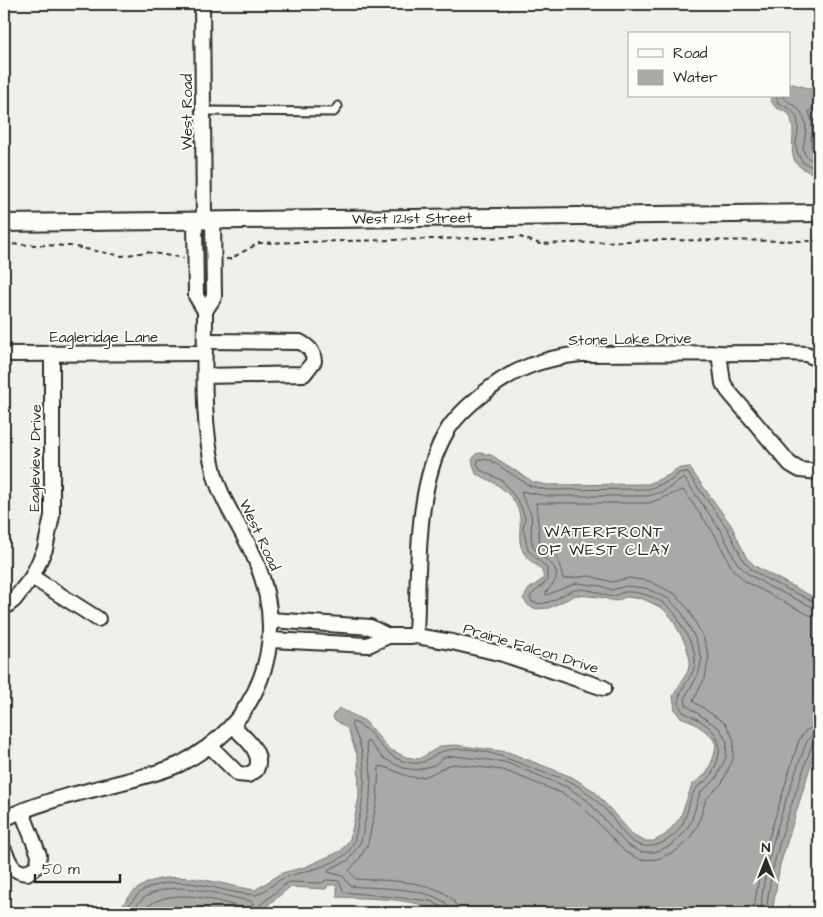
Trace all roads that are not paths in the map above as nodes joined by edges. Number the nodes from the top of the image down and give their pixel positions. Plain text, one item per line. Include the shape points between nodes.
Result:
1 (202, 4) edge
2 (338, 106) dead end
3 (203, 111) junction
4 (819, 212) edge
5 (204, 220) junction
6 (4, 223) edge
7 (204, 311) junction
8 (205, 347) junction
9 (719, 353) junction
10 (4, 354) edge
11 (52, 354) junction
12 (819, 359) edge
13 (205, 376) junction
14 (819, 472) edge
15 (32, 577) junction
16 (4, 608) edge
17 (98, 619) dead end
18 (271, 620) junction
19 (388, 636) junction
20 (416, 636) junction
21 (271, 640) junction
22 (604, 688) dead end
23 (232, 725) junction
24 (210, 746) junction
25 (22, 812) junction
26 (4, 819) edge
27 (4, 850) edge

1 - 3 street, West Road
2 - 3 lane via 334,112
3 - 5 street, West Road
4 - 5 street, West 121st Street
5 - 6 street, West 121st Street
5 - 7 street, West Road via 196,258 196,296
5 - 7 street, West Road via 214,258 214,296
7 - 8 street, West Road
8 - 11 street, Eagleridge Lane
8 - 13 street, West Road
8 - 13 street, Eagleridge Lane via 300,342 313,352 314,361 304,374
9 - 12 street, Stone Lake Drive via 806,354
9 - 14 street via 723,384 729,392 790,464 800,470
9 - 20 street, Stone Lake Drive via 561,356 523,367 474,401 447,430 428,478 423,509
10 - 11 street, Eagleridge Lane
11 - 15 street, Eagleview Drive via 52,508 45,549
13 - 18 street, West Road via 206,425 215,475 256,558 268,594
15 - 16 street, Eagleview Drive
15 - 17 street
18 - 19 street, Prairie Falcon Drive via 370,627
18 - 21 street, West Road
19 - 20 street, Prairie Falcon Drive
19 - 21 street, Prairie Falcon Drive via 368,645
20 - 22 street, Prairie Falcon Drive via 476,647
21 - 23 street, West Road via 258,687
23 - 24 street, West Road
23 - 24 street via 258,753 256,770 248,775 238,774
24 - 25 street, West Road via 165,770
25 - 26 street, West Road
25 - 27 street via 39,855 38,865 27,873 18,872 13,869

